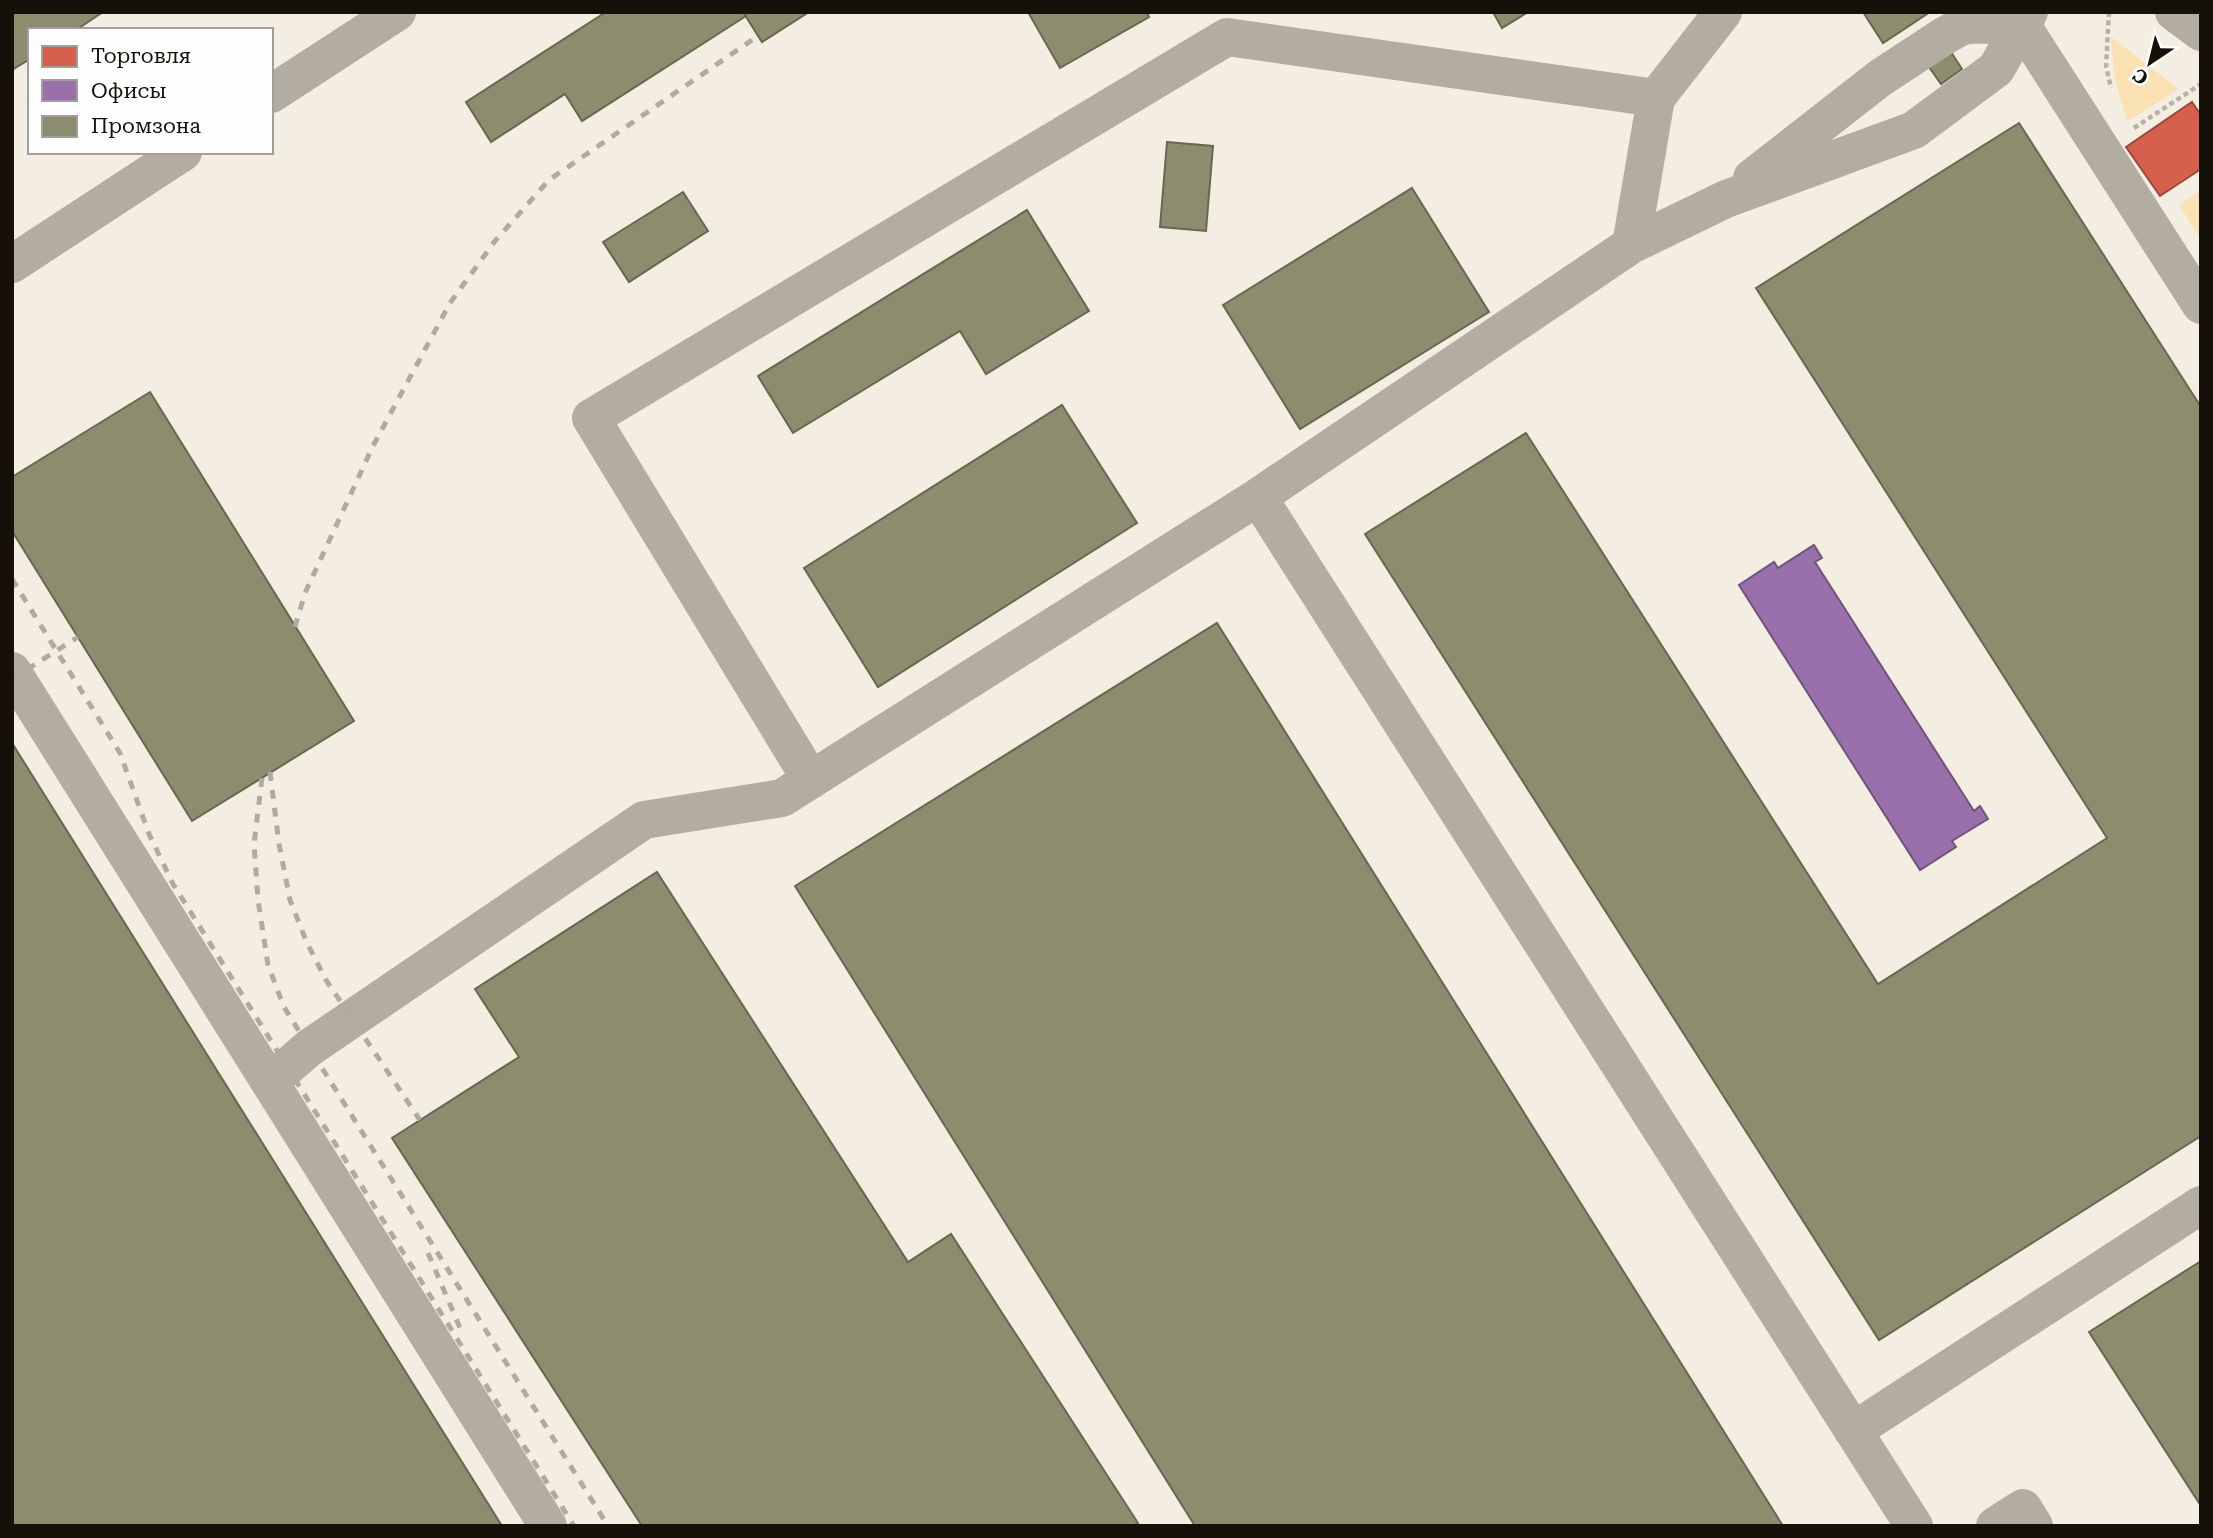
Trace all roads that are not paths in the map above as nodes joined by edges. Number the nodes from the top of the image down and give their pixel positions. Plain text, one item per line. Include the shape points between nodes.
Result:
1 (397, 12) edge
2 (1723, 12) edge
3 (2174, 12) edge
4 (2025, 18) edge
5 (2201, 32) edge
6 (273, 93) edge
7 (1656, 98) junction
8 (180, 154) edge
9 (1726, 198) junction
10 (1632, 245) junction
11 (12, 264) edge
12 (2201, 305) edge
13 (1258, 496) junction
14 (12, 671) edge
15 (811, 780) junction
16 (270, 1082) junction
17 (2201, 1205) edge
18 (1853, 1431) junction
19 (548, 1526) edge
20 (1914, 1526) edge
21 (1995, 1526) edge
22 (2034, 1526) edge

1 - 6 lane
2 - 7 lane
3 - 5 lane
4 - 9 lane via 1964,25 1944,36 1880,78
4 - 9 lane via 1996,69 1914,130
4 - 12 lane
7 - 10 lane
7 - 15 lane via 1227,37 591,418
8 - 11 lane
9 - 10 lane
10 - 13 lane
13 - 15 lane
13 - 18 lane
14 - 16 lane
15 - 16 lane via 782,798 644,820 309,1048
16 - 19 lane
17 - 18 lane
18 - 20 lane
21 - 22 lane via 2023,1508

